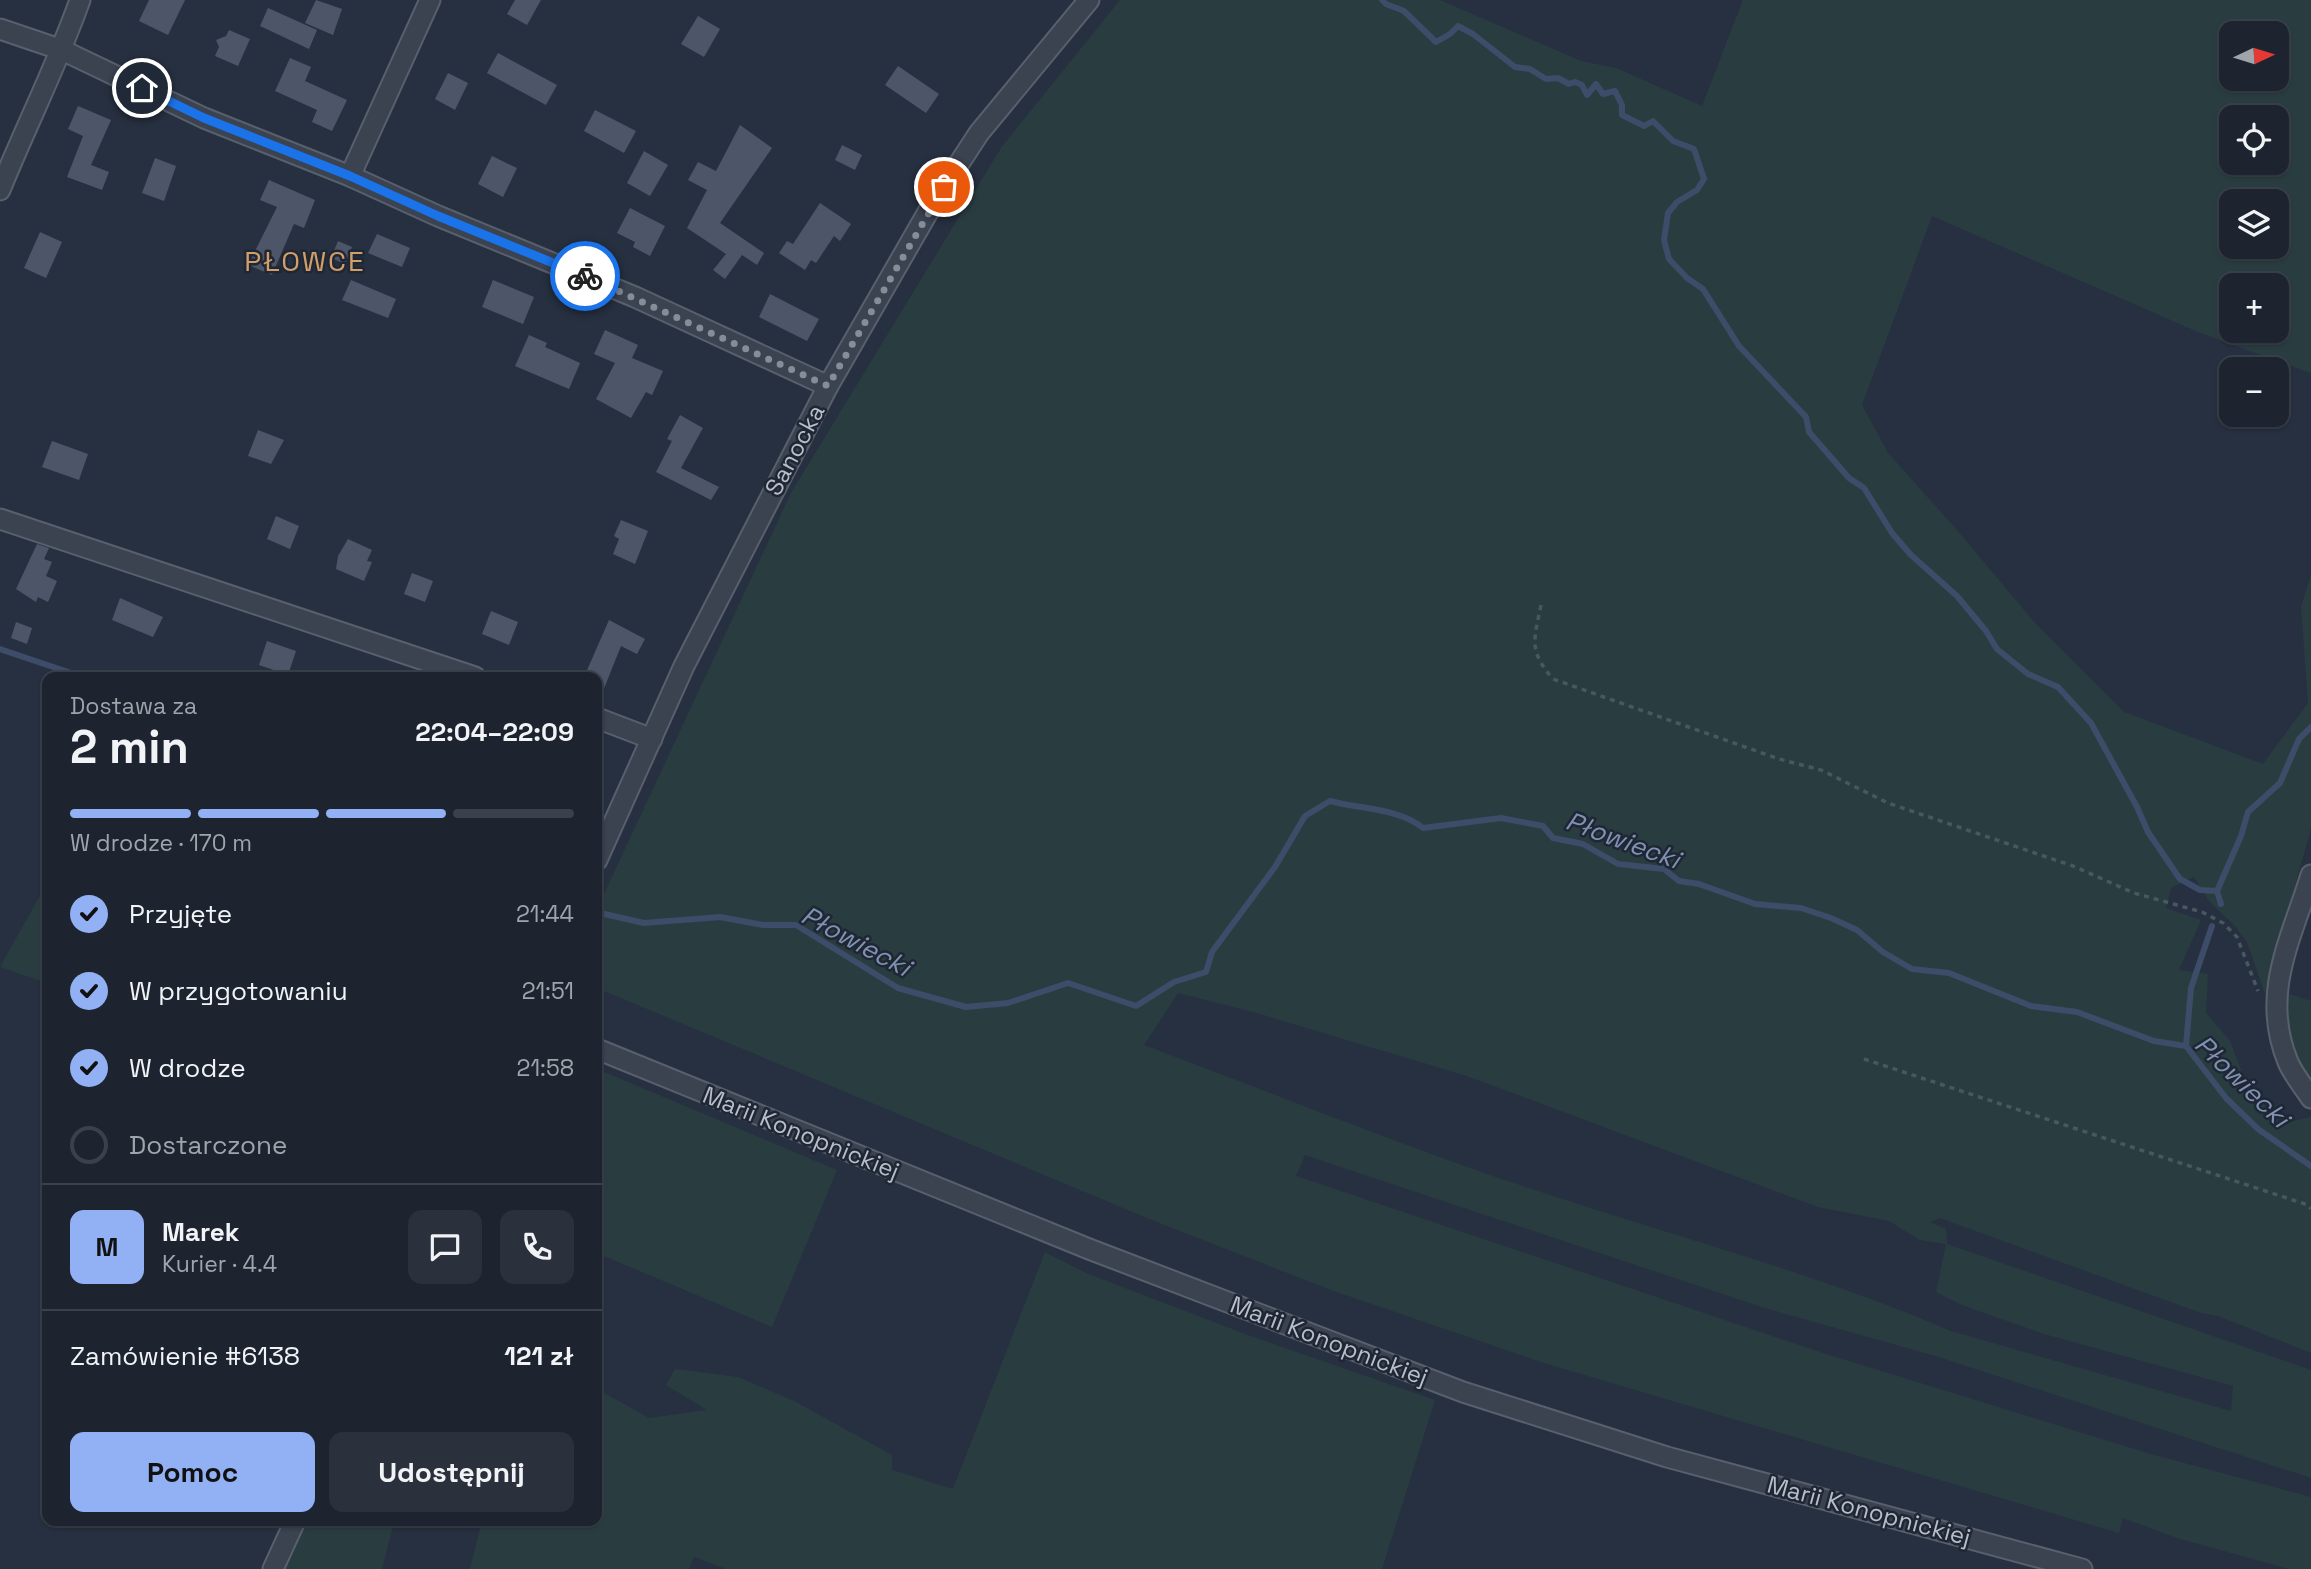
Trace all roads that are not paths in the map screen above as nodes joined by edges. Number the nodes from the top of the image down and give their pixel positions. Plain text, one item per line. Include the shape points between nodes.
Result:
1 (80, 0) edge
2 (430, 0) edge
3 (1089, 0) edge
4 (0, 29) edge
5 (62, 50) junction
6 (350, 176) junction
7 (0, 190) edge
8 (828, 386) junction
9 (0, 519) edge
10 (460, 672) edge
11 (602, 720) edge
12 (652, 738) junction
13 (602, 849) edge
14 (2311, 875) edge
15 (602, 1051) edge
16 (2311, 1098) edge
17 (293, 1526) edge
18 (273, 1569) edge
19 (2082, 1569) edge

1 - 5 street
2 - 6 street
3 - 8 street, Sanocka via 979,133
4 - 5 street
5 - 6 street via 204,118
5 - 7 street
6 - 8 street via 635,297
8 - 12 street, Sanocka via 684,666
9 - 10 street
11 - 12 street
12 - 13 street, Sanocka
14 - 16 street via 2284,956 2275,1003 2289,1063
15 - 19 street, Marii Konopnickiej via 1088,1249 1463,1391 1667,1457
17 - 18 street

